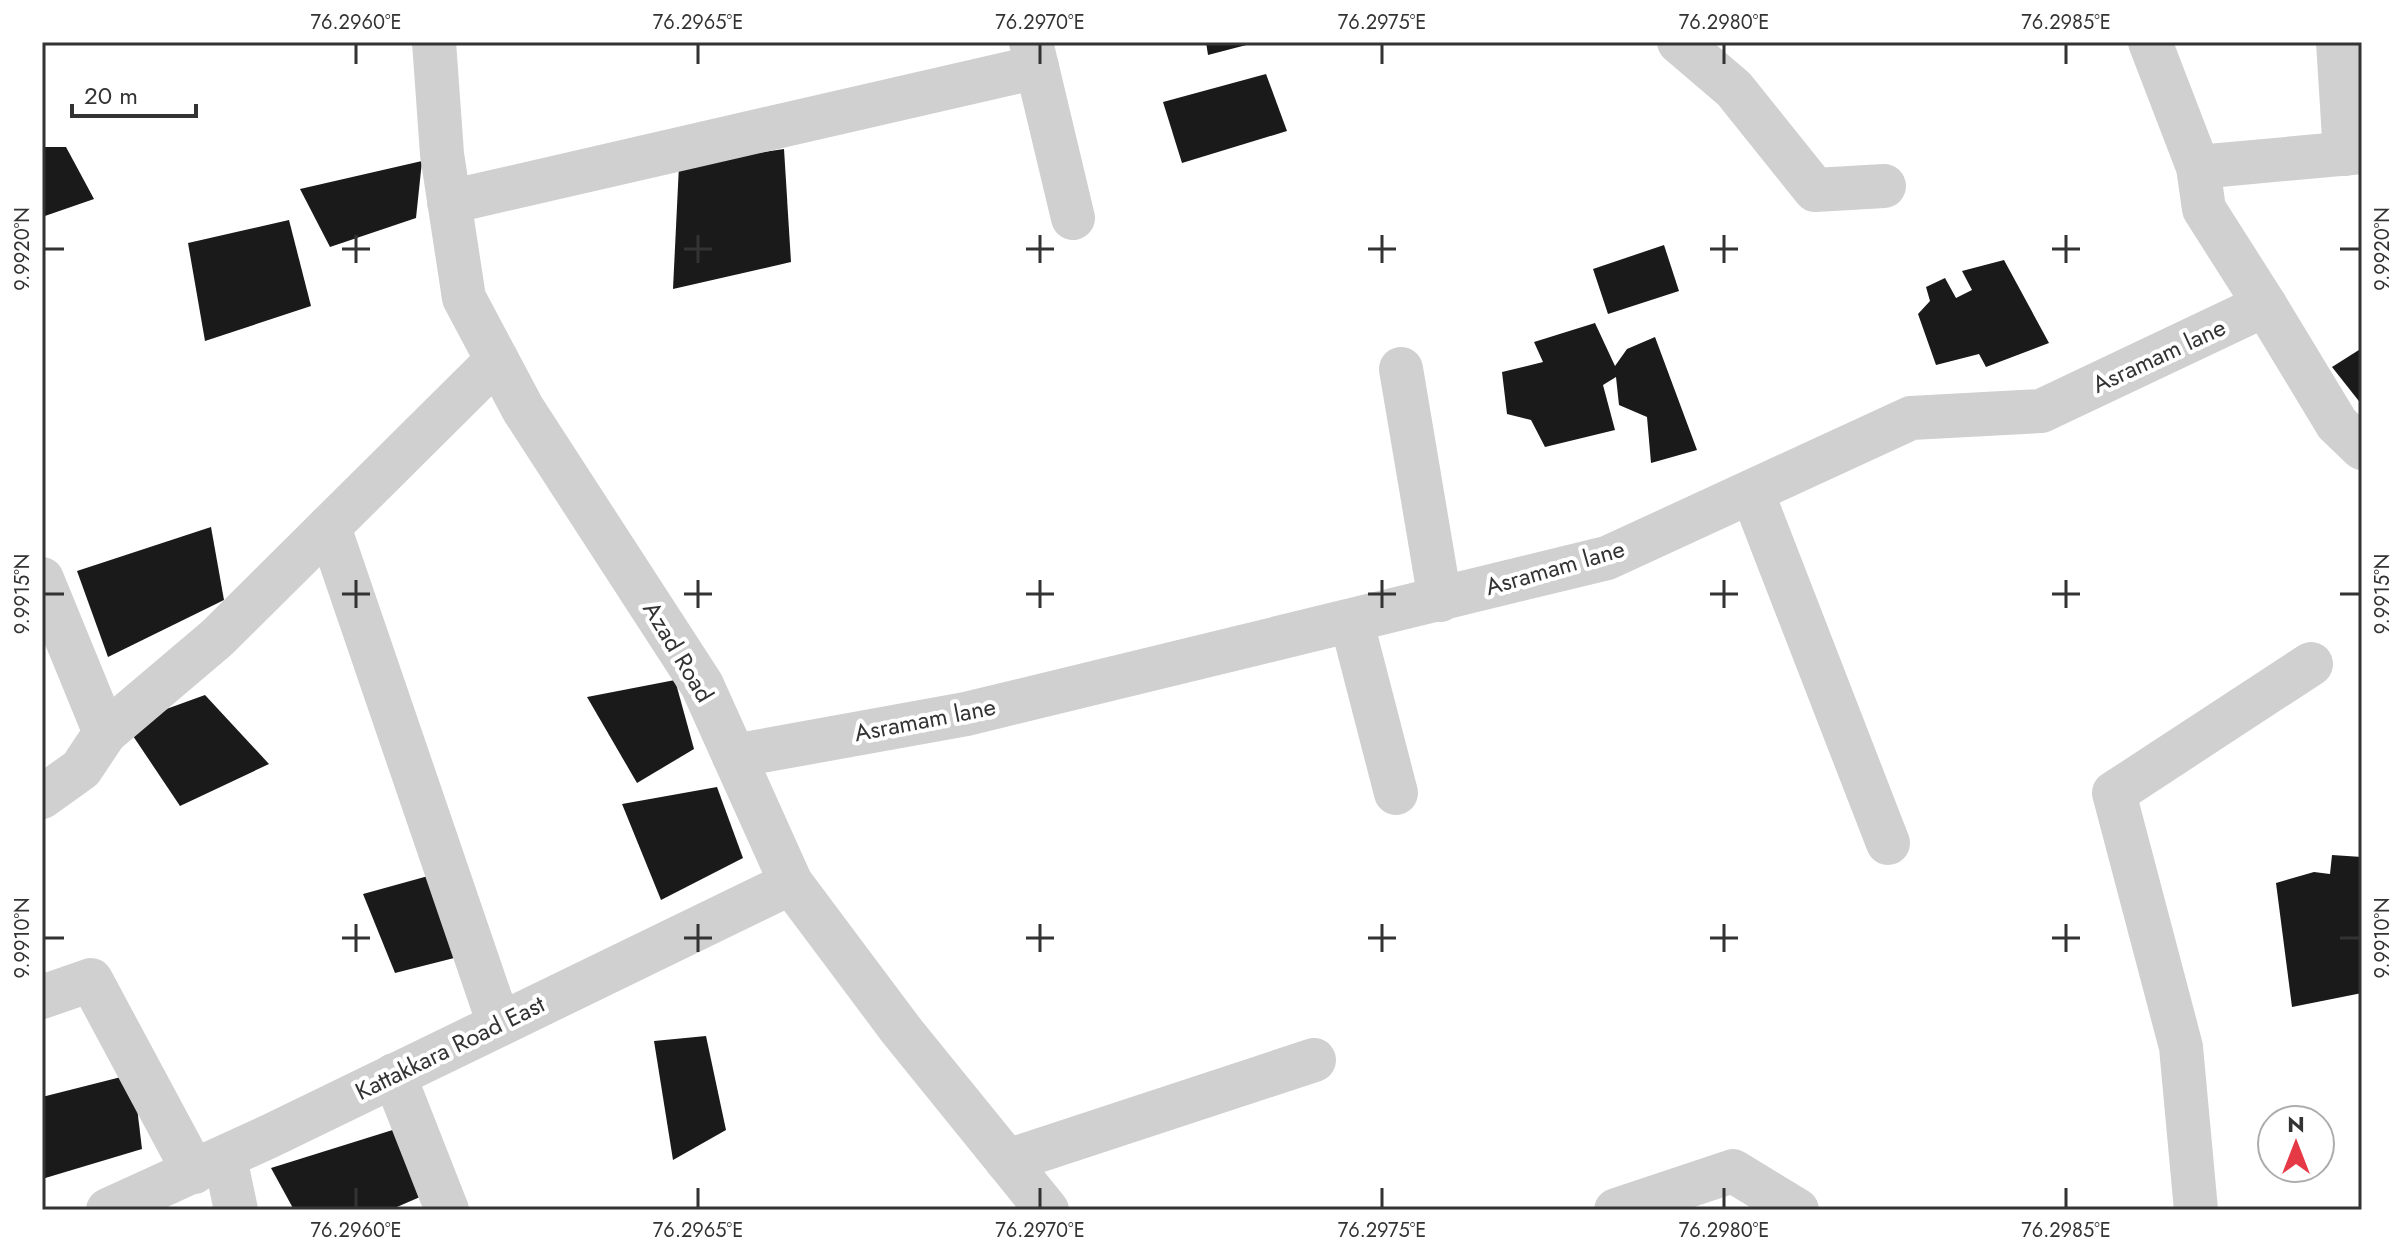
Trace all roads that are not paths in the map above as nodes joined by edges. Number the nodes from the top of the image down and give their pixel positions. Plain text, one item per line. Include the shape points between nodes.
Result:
1 (434, 42) edge
2 (1679, 42) edge
3 (2150, 42) edge
4 (2338, 42) edge
5 (1034, 54) edge
6 (2354, 153) edge
7 (2198, 167) junction
8 (1884, 186) dead end
9 (449, 202) junction
10 (1073, 218) dead end
11 (2265, 305) junction
12 (497, 360) junction
13 (1401, 369) dead end
14 (2362, 448) edge
15 (1752, 492) junction
16 (329, 527) junction
17 (42, 579) edge
18 (1440, 600) junction
19 (1352, 623) junction
20 (2311, 664) dead end
21 (105, 733) junction
22 (734, 756) junction
23 (1396, 793) dead end
24 (42, 797) edge
25 (1888, 843) dead end
26 (791, 883) junction
27 (42, 997) edge
28 (499, 1024) junction
29 (1314, 1060) dead end
30 (394, 1075) junction
31 (1007, 1161) junction
32 (209, 1165) junction
33 (109, 1210) edge
34 (236, 1210) edge
35 (447, 1210) edge
36 (1047, 1210) edge
37 (1616, 1210) edge
38 (1797, 1210) edge
39 (2196, 1210) edge

1 - 9 street, Azad Road
2 - 8 street via 1734,89 1815,190
3 - 7 street
4 - 6 street
5 - 9 street
5 - 10 street
6 - 7 street
7 - 11 street via 2204,209
9 - 12 street, Azad Road via 464,298
11 - 14 street via 2337,424
11 - 15 street, Asramam lane via 2041,411 1911,418
12 - 16 street
12 - 22 street, Azad Road via 523,409 702,685
13 - 18 street
15 - 18 street, Asramam lane via 1607,558
15 - 25 street
16 - 21 street via 217,638
16 - 28 street
17 - 21 street
18 - 19 street, Asramam lane
19 - 22 street, Asramam lane via 966,714
19 - 23 street
20 - 39 street via 2114,793 2181,1047
21 - 24 street via 81,769
22 - 26 street, Azad Road
26 - 28 street, Kattakkara Road East
26 - 31 street, Azad Road
27 - 32 street via 91,980
28 - 30 street, Kattakkara Road East
29 - 31 street
30 - 32 street, Kattakkara Road East
30 - 35 street
31 - 36 street, Azad Road
32 - 33 street, Kattakkara Road East
32 - 34 street
37 - 38 street via 1733,1171

